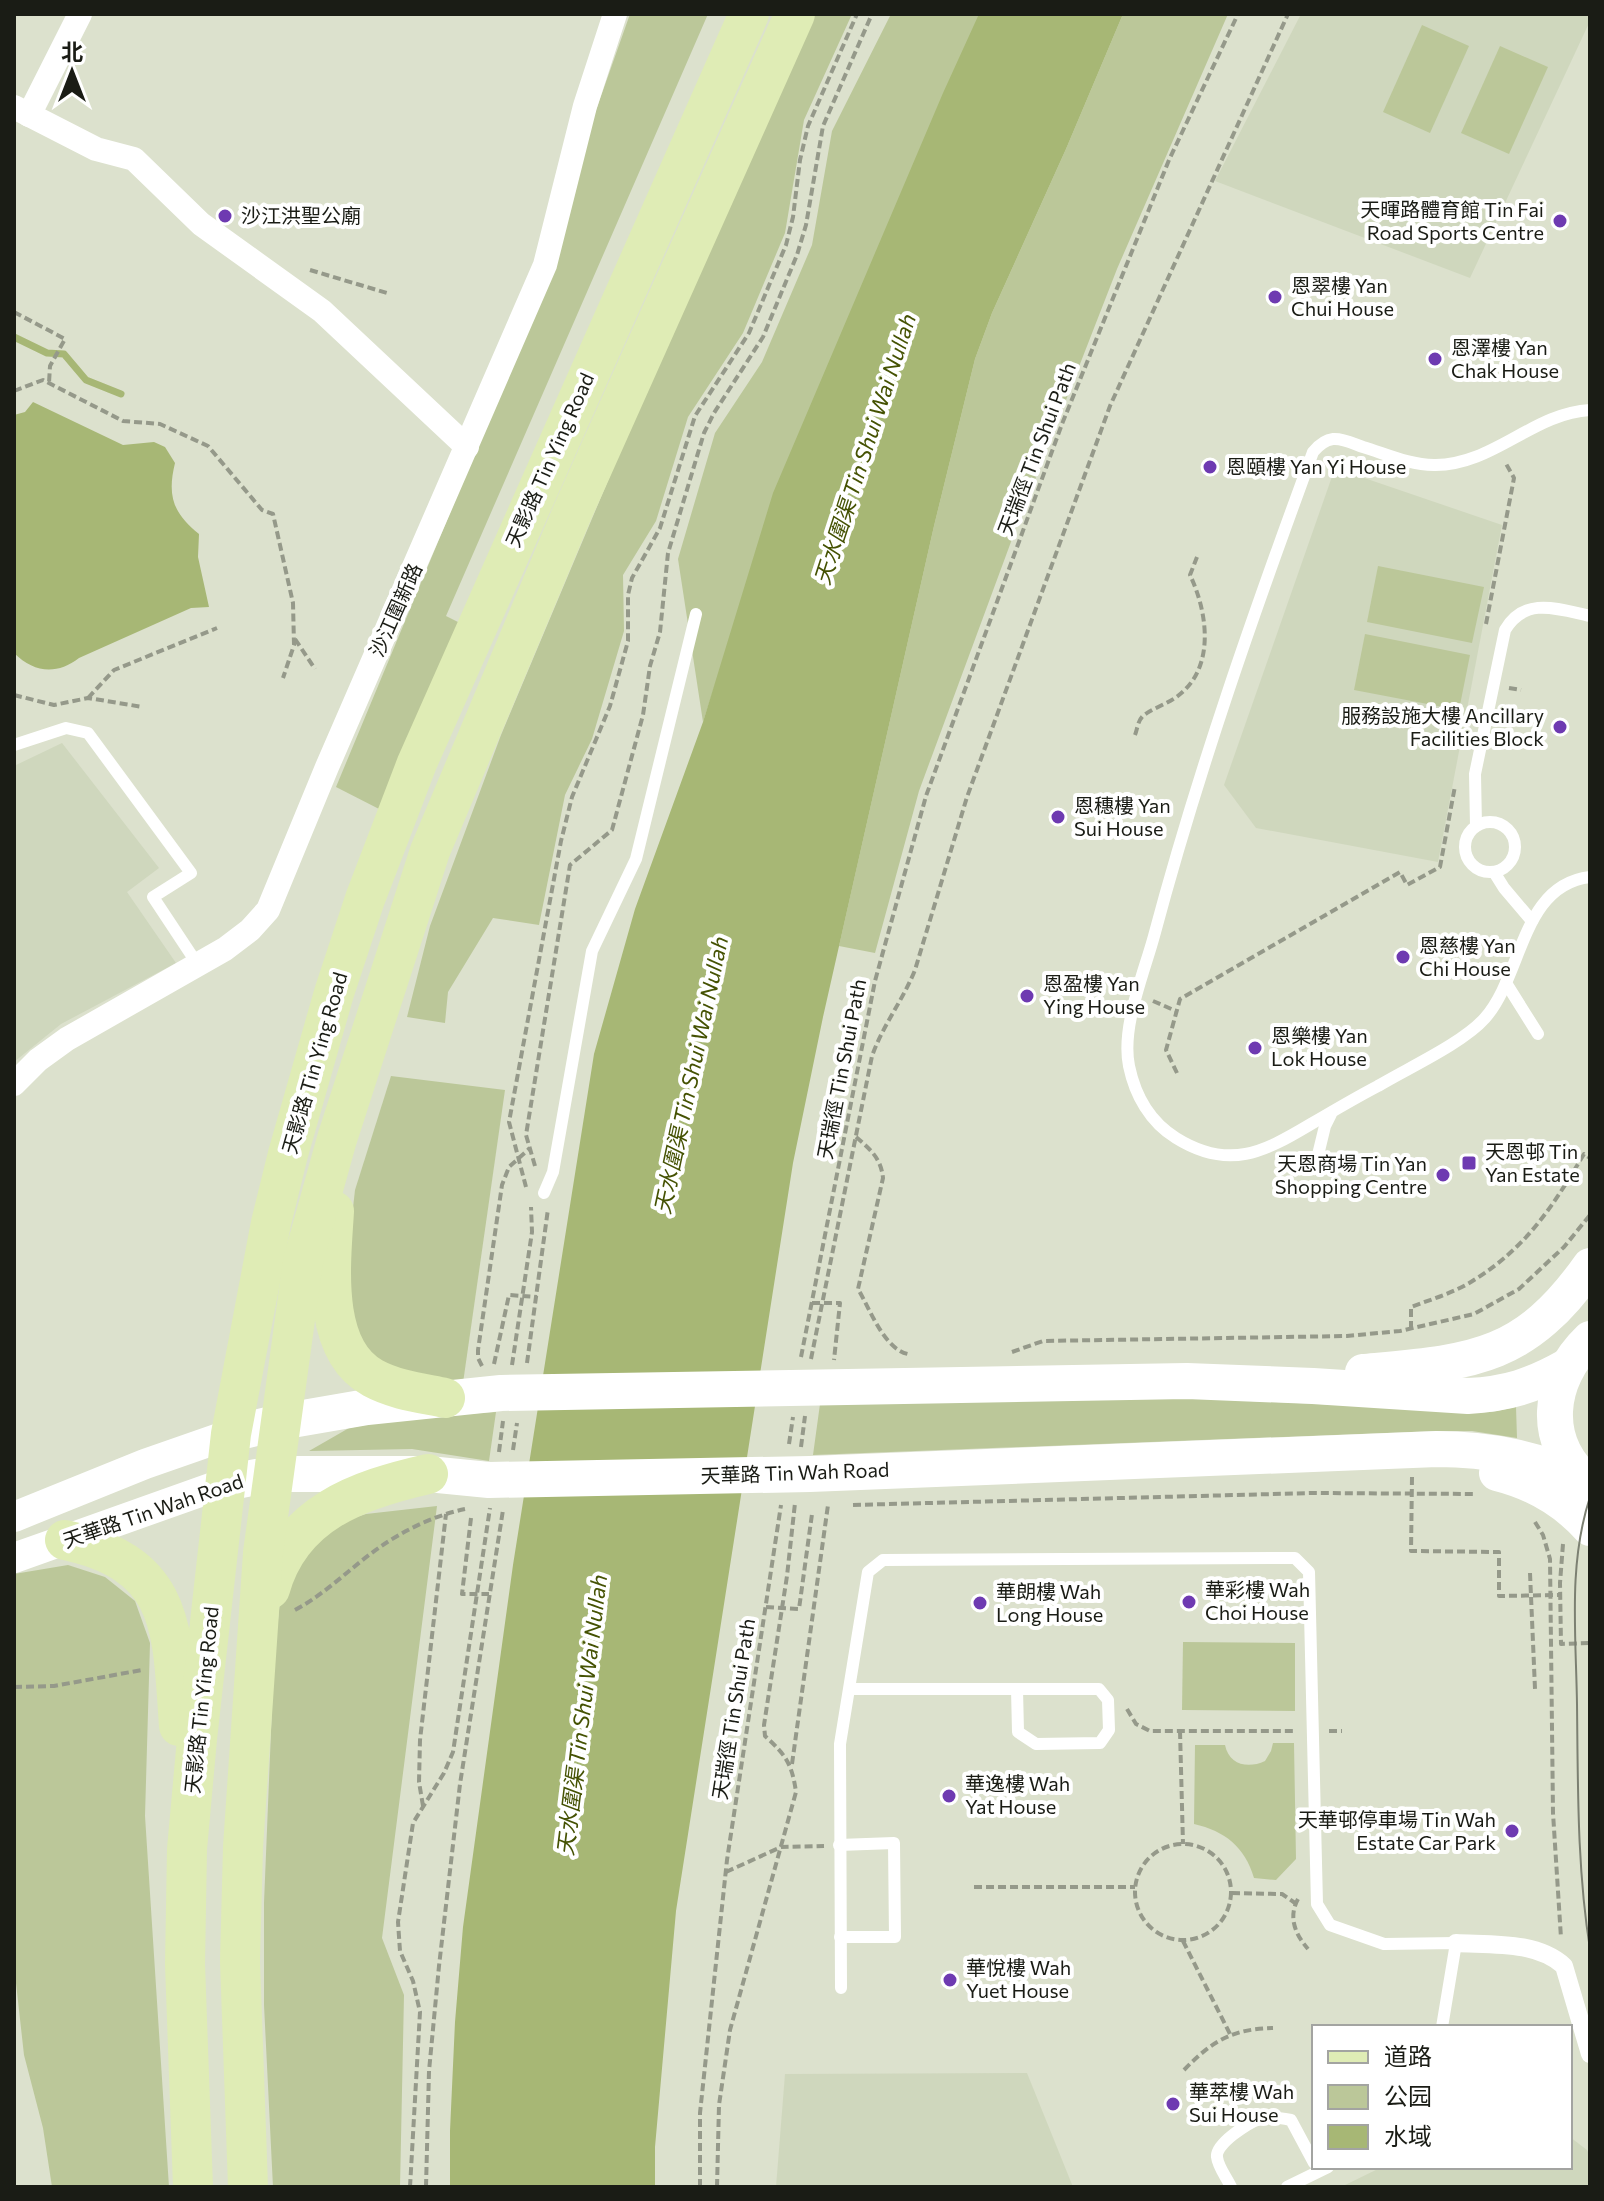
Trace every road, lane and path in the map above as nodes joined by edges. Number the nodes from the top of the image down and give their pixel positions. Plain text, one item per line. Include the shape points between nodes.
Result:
1 (80, 14) edge
2 (615, 14) edge
3 (749, 14) edge
4 (795, 14) edge
5 (1238, 14) edge
6 (1288, 14) edge
7 (21, 111) edge
8 (14, 312) edge
9 (49, 383) junction
10 (14, 391) edge
11 (1590, 410) edge
12 (1496, 446) junction
13 (467, 447) junction
14 (1197, 557) dead end
15 (696, 614) dead end
16 (1590, 616) edge
17 (217, 628) dead end
18 (1484, 635) dead end
19 (294, 637) junction
20 (315, 669) dead end
21 (283, 678) dead end
22 (14, 695) edge
23 (88, 698) junction
24 (143, 707) dead end
25 (1135, 735) dead end
26 (14, 745) edge
27 (1457, 778) dead end
28 (1476, 826) junction
29 (1494, 872) junction
30 (1590, 877) edge
31 (1532, 921) junction
32 (198, 965) junction
33 (1506, 983) junction
34 (1538, 1034) dead end
35 (1177, 1073) dead end
36 (14, 1084) edge
37 (1333, 1112) junction
38 (856, 1137) junction
39 (337, 1139) junction
40 (530, 1148) dead end
41 (1590, 1158) edge
42 (1317, 1159) dead end
43 (544, 1193) dead end
44 (1590, 1215) edge
45 (1590, 1266) edge
46 (537, 1297) dead end
47 (812, 1303) junction
48 (822, 1303) junction
49 (1411, 1314) dead end
50 (1590, 1339) edge
51 (1006, 1354) dead end
52 (913, 1355) dead end
53 (801, 1357) dead end
54 (1566, 1367) junction
55 (1250, 1383) junction
56 (813, 1386) junction
57 (445, 1398) junction
58 (280, 1422) junction
59 (231, 1434) junction
60 (1252, 1456) junction
61 (799, 1468) junction
62 (273, 1474) junction
63 (428, 1474) junction
64 (1588, 1482) edge
65 (225, 1483) junction
66 (1483, 1495) dead end
67 (781, 1499) dead end
68 (828, 1505) dead end
69 (858, 1505) dead end
70 (1528, 1509) dead end
71 (812, 1514) dead end
72 (14, 1517) edge
73 (471, 1518) dead end
74 (1577, 1532) edge
75 (65, 1540) junction
76 (1412, 1540) dead end
77 (14, 1558) edge
78 (1530, 1573) dead end
79 (489, 1594) dead end
80 (1560, 1595) junction
81 (1530, 1596) junction
82 (766, 1607) junction
83 (783, 1608) junction
84 (270, 1626) junction
85 (1590, 1643) edge
86 (143, 1670) dead end
87 (14, 1687) edge
88 (850, 1689) junction
89 (1017, 1689) junction
90 (1535, 1689) dead end
91 (1180, 1731) dead end
92 (792, 1767) junction
93 (423, 1806) dead end
94 (1183, 1844) junction
95 (839, 1845) junction
96 (781, 1847) junction
97 (187, 1849) junction
98 (726, 1872) junction
99 (974, 1887) dead end
100 (1135, 1887) junction
101 (1232, 1893) junction
102 (1295, 1903) dead end
103 (840, 1937) junction
104 (1183, 1941) junction
105 (1456, 1943) junction
106 (1564, 1966) junction
107 (841, 1988) dead end
108 (1442, 2025) edge
109 (1273, 2028) dead end
110 (1230, 2034) junction
111 (1590, 2054) edge
112 (1184, 2070) dead end
113 (1312, 2155) edge
114 (1316, 2169) edge
115 (193, 2187) edge
116 (248, 2187) edge
117 (700, 2187) edge
118 (717, 2187) edge
119 (1231, 2187) edge
120 (1287, 2187) edge

1 - 7 street
2 - 13 street, 沙江圍新路 via 585,106 545,265
3 - 59 main road, 天影路 Tin Ying Road via 451,681 370,886 288,1154
4 - 39 main road, 天影路 Tin Ying Road via 573,511 430,851
5 - 47 path, 天瑞徑 Tin Shui Path via 1169,160 1062,424 926,796 875,981
6 - 38 path via 1110,406 967,797 915,970 872,1056
7 - 13 street via 96,149 134,159 201,224 322,311
8 - 9 path via 65,339 50,366
9 - 10 path via 43,380
9 - 19 path via 123,421 160,424 208,446 262,510 273,514 293,603
11 - 12 lane via 1546,419
12 - 18 path via 1514,478
12 - 37 lane via 1446,465 1415,464 1340,439 1326,441 1313,452 1237,657 1177,847 1130,1024 1128,1061 1138,1096 1159,1125 1188,1145 1221,1155 1250,1155
13 - 32 street, 沙江圍新路 via 268,910 250,930
14 - 25 path via 1190,575 1205,635 1202,662 1181,694 1142,717
15 - 43 lane via 636,859 592,951 553,1172
16 - 28 lane via 1534,607 1516,615 1505,630 1475,774
17 - 23 path via 114,670
19 - 20 path
19 - 21 path
22 - 23 path via 54,705
23 - 24 path
26 - 32 lane via 66,728 88,733 191,873 153,897
27 - 35 path via 1440,867 1407,885 1400,872 1180,999 1166,1050
28 - 29 lane via 1465,839 1466,857 1477,870
28 - 29 lane via 1492,822 1512,834 1515,850 1508,865
29 - 31 lane
30 - 31 lane via 1552,894
31 - 33 lane
32 - 36 street, 沙江圍新路 via 67,1039
33 - 34 lane
33 - 37 lane via 1492,1010 1473,1030
37 - 42 lane
38 - 48 path
38 - 52 path via 875,1154 883,1178 858,1289 889,1342 899,1352
39 - 57 main road via 331,1274 343,1346 356,1366 373,1378
39 - 58 main road, 天影路 Tin Ying Road via 303,1261
40 - 46 path via 509,1167 502,1185 478,1350 483,1366 493,1370 509,1295
41 - 49 path via 1584,1154 1552,1208 1518,1249 1472,1281 1411,1307
44 - 51 path via 1519,1289 1474,1314 1400,1331 1347,1336 1043,1341
45 - 55 main road via 1553,1313 1484,1355
47 - 48 path
47 - 53 path, 天瑞徑 Tin Shui Path
48 - 56 path
48 - 56 path via 840,1303
50 - 54 main road
54 - 55 main road, 天華路 Tin Wah Road via 1534,1385 1490,1395
54 - 64 main road via 1557,1390 1556,1427 1569,1461
55 - 56 main road, 天華路 Tin Wah Road
56 - 57 main road, 天華路 Tin Wah Road
56 - 61 path
56 - 61 path
57 - 58 main road, 天華路 Tin Wah Road
58 - 59 main road, 天華路 Tin Wah Road
58 - 62 main road, 天影路 Tin Ying Road
59 - 65 main road, 天影路 Tin Ying Road
59 - 72 street, 天華路 Tin Wah Road
60 - 61 main road, 天華路 Tin Wah Road
60 - 64 main road, 天華路 Tin Wah Road via 1471,1449 1532,1460
60 - 74 main road via 1490,1471 1540,1488 1562,1503
61 - 63 main road, 天華路 Tin Wah Road via 489,1480
61 - 83 path
62 - 63 main road, 天華路 Tin Wah Road
62 - 65 main road, 天華路 Tin Wah Road
62 - 84 main road, 天影路 Tin Ying Road via 263,1553
63 - 84 main road via 349,1498 308,1525 275,1572
65 - 75 street, 天華路 Tin Wah Road
65 - 97 main road, 天影路 Tin Ying Road
66 - 69 path via 1313,1493
67 - 82 path, 天瑞徑 Tin Shui Path
68 - 92 path
70 - 106 path via 1550,1559 1553,1813
71 - 83 path via 799,1609
73 - 79 path via 462,1594
74 - 80 path
75 - 77 street, 天華路 Tin Wah Road
75 - 97 main road via 93,1546 138,1573 167,1615
76 - 81 path via 1411,1551 1499,1552 1499,1596
78 - 81 path
80 - 81 path
80 - 85 path via 1561,1644
81 - 90 path
82 - 83 path
82 - 98 path, 天瑞徑 Tin Shui Path
83 - 92 path via 764,1725 765,1736
84 - 93 path via 381,1546 446,1514 420,1740
84 - 116 main road, 天影路 Tin Ying Road via 243,1847 240,1961
86 - 87 path via 54,1686
88 - 89 lane
88 - 95 lane via 840,1744
88 - 105 lane via 868,1572 883,1560 1295,1558 1309,1572 1317,1904 1330,1925 1384,1944
89 - 89 lane via 1099,1689 1108,1700 1109,1730 1100,1743 1036,1744 1018,1732
91 - 94 path
92 - 96 path via 796,1792
94 - 100 path via 1156,1852 1145,1862
94 - 101 path via 1212,1853 1223,1864
95 - 96 path
95 - 103 lane
95 - 103 lane via 894,1843 895,1921 895,1937
96 - 98 path
96 - 118 path via 730,2030 719,2105
97 - 115 main road, 天影路 Tin Ying Road via 185,1964
98 - 117 path, 天瑞徑 Tin Shui Path via 700,2113
99 - 100 path
100 - 104 path via 1136,1904 1153,1931
101 - 102 path via 1282,1894
101 - 104 path via 1223,1921 1199,1938
103 - 107 lane
104 - 110 path
105 - 106 street via 1541,1951
105 - 108 lane
106 - 111 street
109 - 110 path
110 - 112 path
113 - 119 lane via 1291,2120 1259,2120 1218,2150
114 - 120 lane

